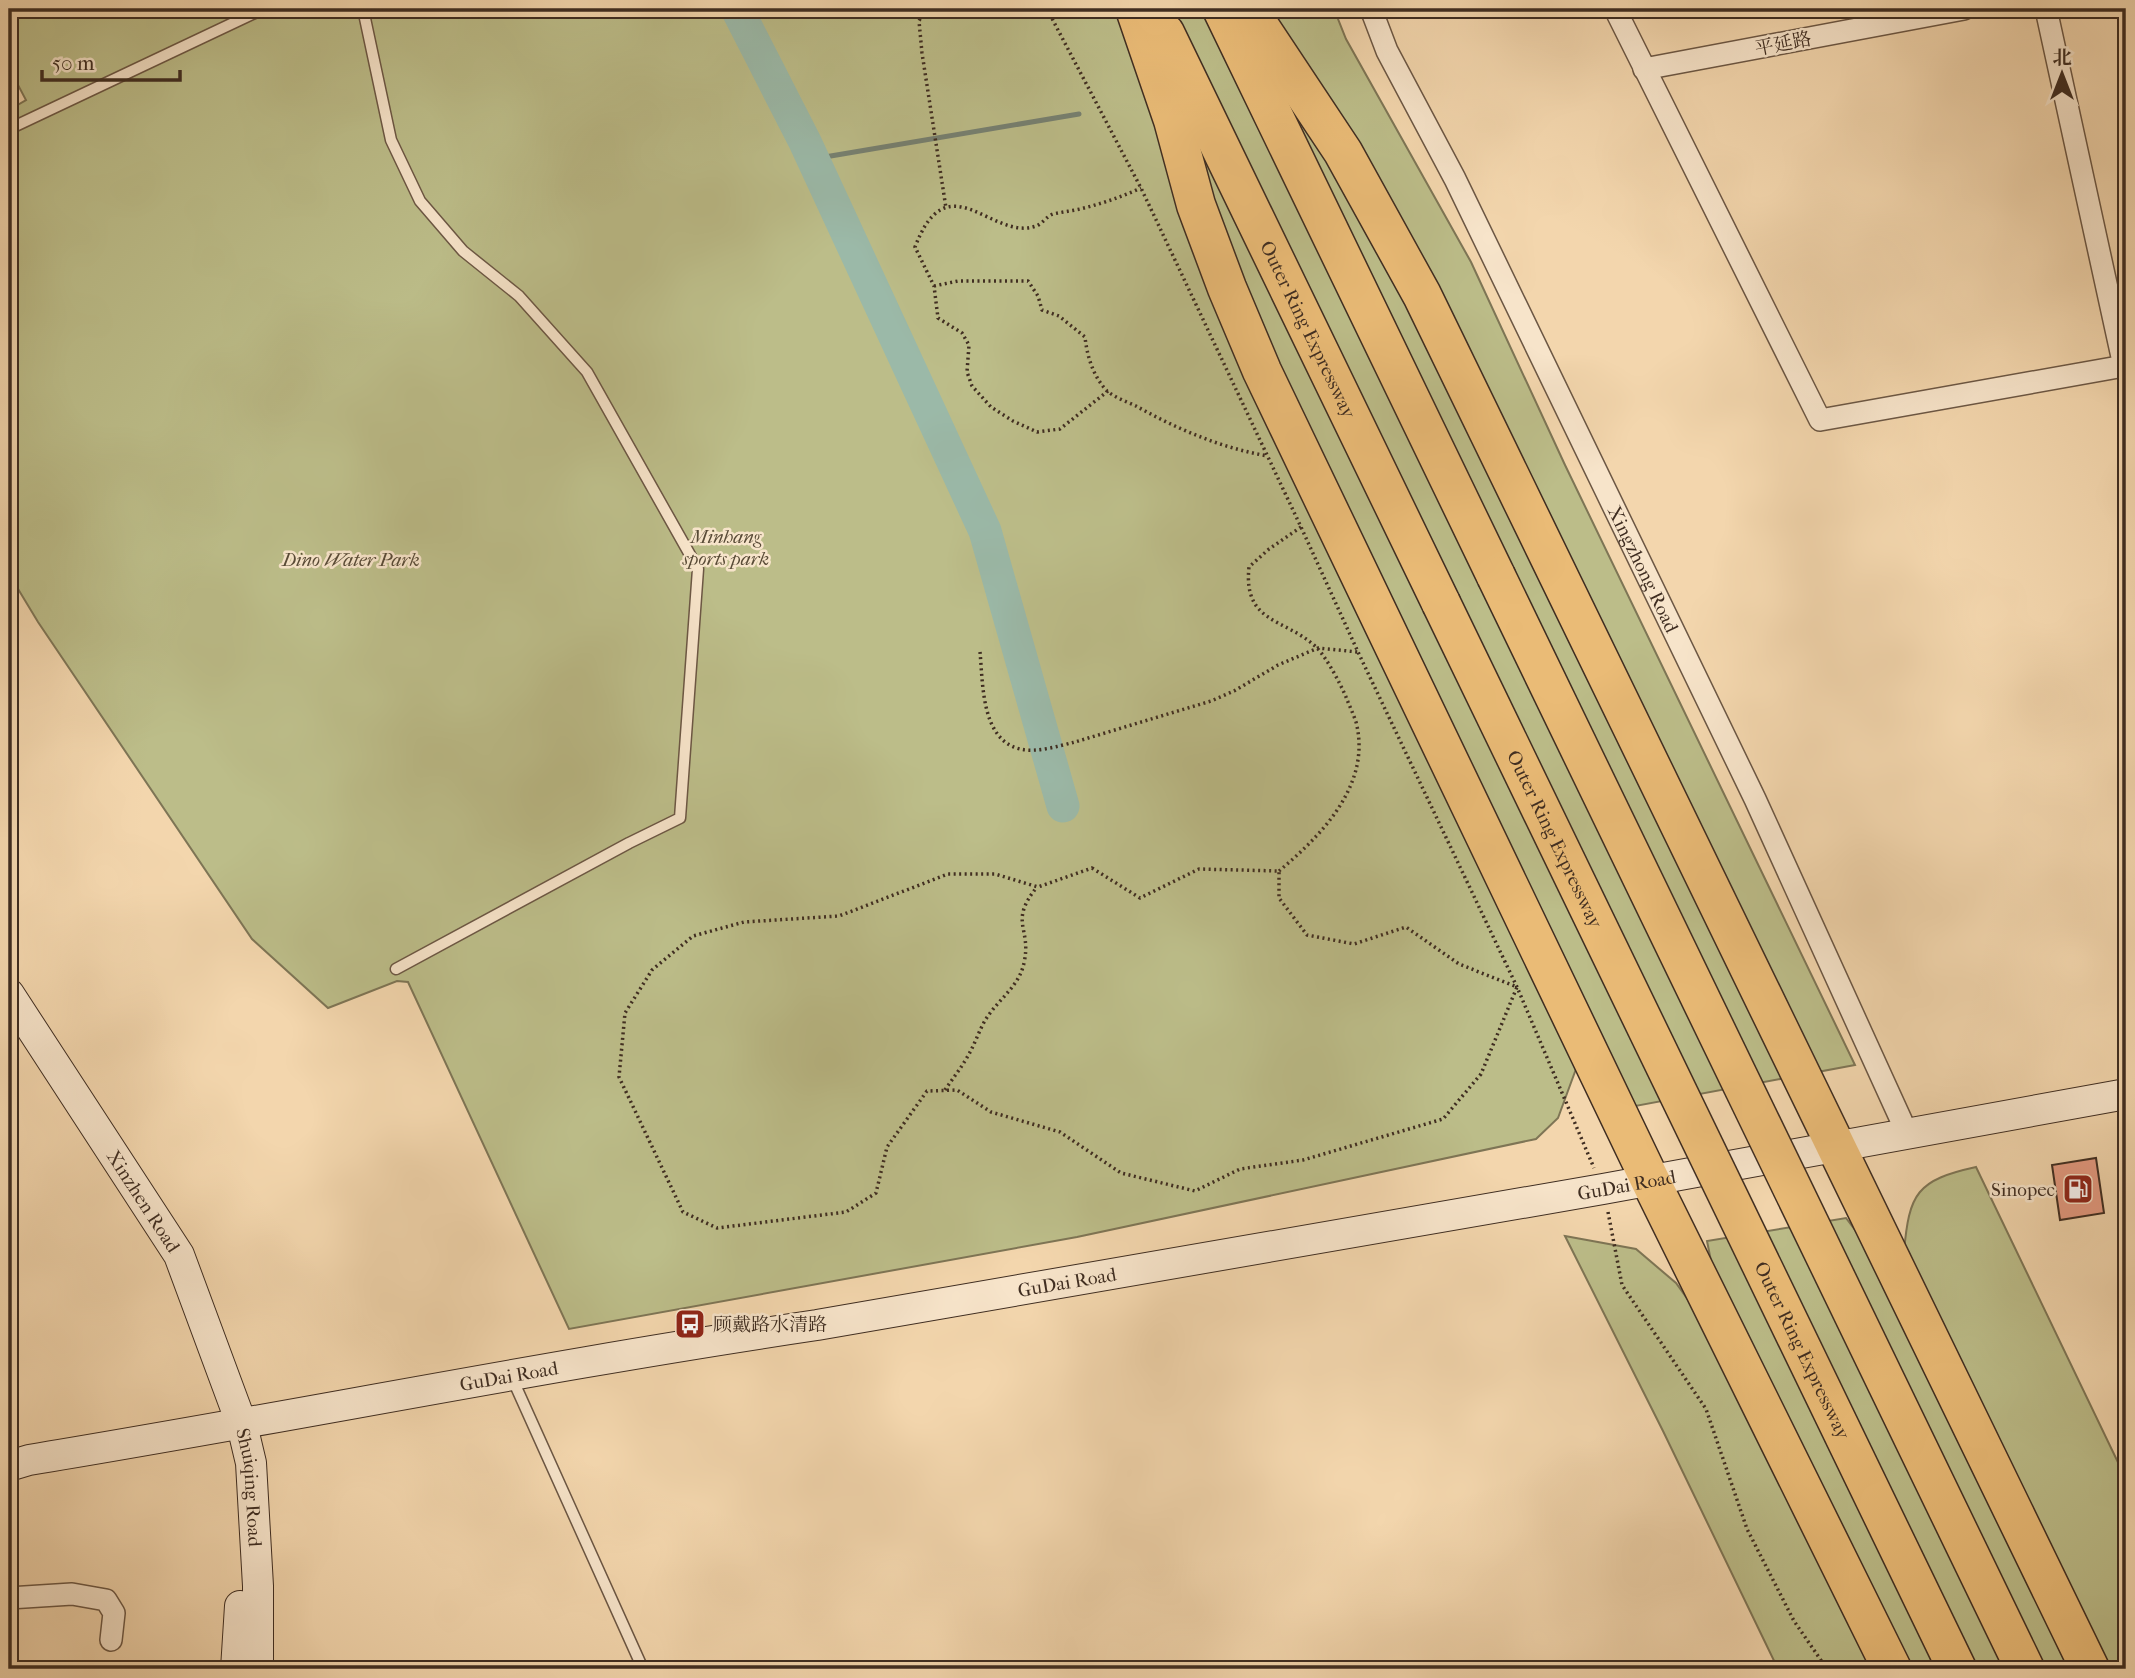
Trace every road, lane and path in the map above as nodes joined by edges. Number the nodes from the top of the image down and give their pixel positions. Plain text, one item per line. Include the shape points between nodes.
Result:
1 (262, 9) edge
2 (363, 9) edge
3 (925, 9) edge
4 (1047, 9) edge
5 (1135, 9) edge
6 (1154, 9) edge
7 (1222, 9) edge
8 (1248, 9) edge
9 (1371, 9) edge
10 (1615, 9) edge
11 (1964, 9) edge
12 (2046, 9) edge
13 (1644, 69) junction
14 (9, 129) edge
15 (1141, 188) junction
16 (946, 208) junction
17 (934, 286) junction
18 (2125, 366) edge
19 (1108, 391) junction
20 (1268, 456) junction
21 (1301, 527) junction
22 (1318, 648) junction
23 (980, 652) dead end
24 (1358, 652) junction
25 (1279, 871) junction
26 (1038, 887) junction
27 (396, 969) dead end
28 (1517, 987) junction
29 (9, 995) edge
30 (945, 1090) junction
31 (2126, 1094) edge
32 (1907, 1133) junction
33 (1835, 1147) junction
34 (1650, 1180) junction
35 (1603, 1189) junction
36 (511, 1376) junction
37 (242, 1425) junction
38 (9, 1466) edge
39 (9, 1598) edge
40 (111, 1640) dead end
41 (236, 1669) edge
42 (258, 1669) edge
43 (643, 1669) edge
44 (1826, 1669) edge
45 (1892, 1669) edge
46 (1957, 1669) edge
47 (2025, 1669) edge
48 (2090, 1669) edge

1 - 14 lane
2 - 27 lane via 391,140 420,201 463,251 519,296 587,372 698,569 680,818
3 - 16 path via 919,21
4 - 15 path
5 - 34 highway via 1196,205 1262,371
6 - 46 highway, Outer Ring Expressway, bridge
7 - 47 highway, bridge
8 - 33 highway via 1343,152 1422,296
9 - 32 street, Xingzhong Road via 1387,51 1455,179 1755,799
10 - 13 street
11 - 13 street, 平延路
12 - 18 street
13 - 18 street via 1820,420
15 - 16 path via 1114,201 1051,215 1036,226 1018,227 967,208
15 - 20 path
16 - 17 path via 922,227 915,247
17 - 19 path via 958,281 1028,281 1042,310 1059,316 1085,337 1087,357
17 - 19 path via 938,318 962,333 969,345 967,372 972,386 991,407 1013,421 1037,432 1060,429
19 - 20 path via 1208,440
20 - 21 path
21 - 22 path via 1249,567 1247,586 1269,620
21 - 24 path
22 - 23 path via 1211,701 1075,742 1021,750 1006,743 992,727
22 - 24 path
22 - 25 path via 1343,689 1356,723 1359,756 1351,786 1337,810 1307,847
24 - 28 path
25 - 26 path via 1199,869 1140,898 1092,868
25 - 28 path via 1279,898 1307,934 1354,944 1406,928 1459,964
26 - 30 path via 1024,902 1024,963 1012,990 988,1016
26 - 30 path via 995,874 948,874 839,916 744,922 693,936 652,970 625,1013 619,1077 683,1212 717,1228 846,1212 876,1193 887,1147 927,1091
28 - 30 path via 1481,1074 1443,1119 1303,1160 1240,1169 1195,1191 1121,1173 1060,1132 991,1112 957,1090
28 - 35 path
29 - 37 main road, Xinzhen Road via 179,1255
31 - 32 main road, GuDai Road
32 - 33 main road, GuDai Road
33 - 34 main road, GuDai Road
33 - 48 highway
34 - 35 main road, GuDai Road
34 - 45 highway
35 - 36 main road, GuDai Road
35 - 44 path via 1622,1285 1706,1409 1747,1529 1794,1621
36 - 37 main road, GuDai Road
36 - 43 lane
37 - 38 main road, GuDai Road
37 - 41 main road, Shuiqing Road via 234,1465 240,1598
37 - 42 main road, Shuiqing Road via 251,1463
39 - 40 street via 72,1594 106,1600 114,1613

